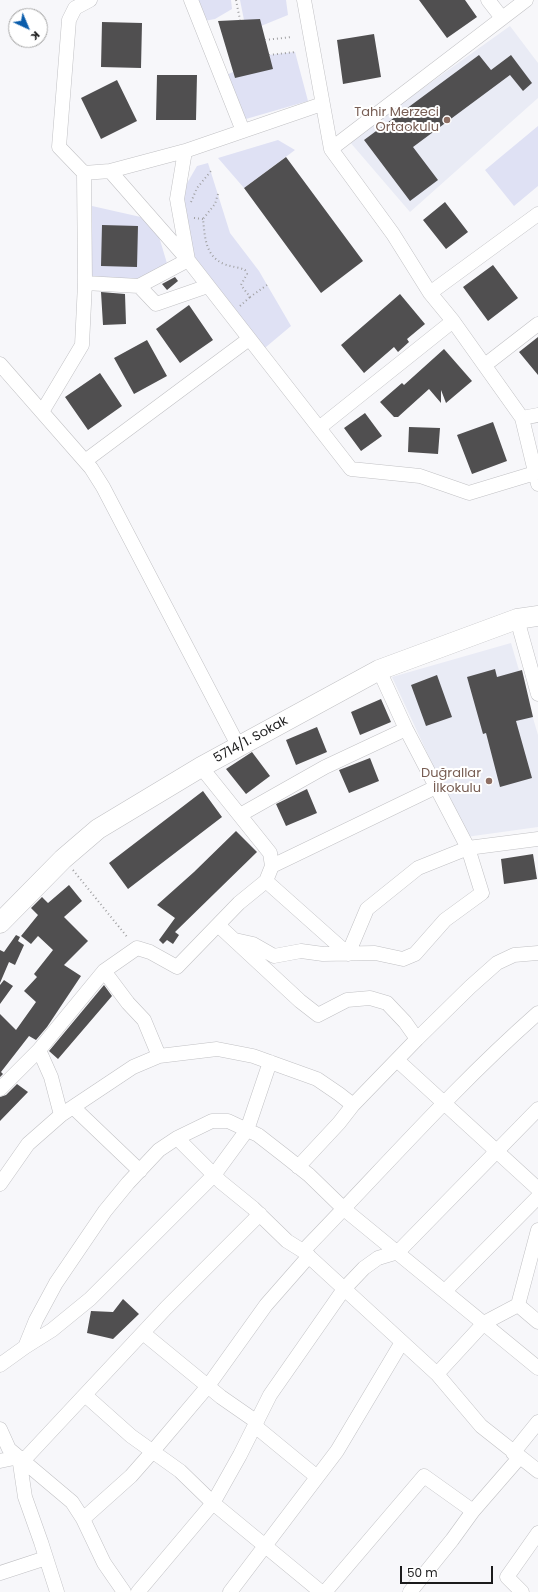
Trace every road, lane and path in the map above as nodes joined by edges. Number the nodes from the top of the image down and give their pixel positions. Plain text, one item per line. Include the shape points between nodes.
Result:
1 (90, 0) edge
2 (190, 0) edge
3 (236, 0) edge
4 (304, 0) edge
5 (488, 0) edge
6 (526, 0) edge
7 (502, 18) junction
8 (240, 20) dead end
9 (292, 37) dead end
10 (265, 40) dead end
11 (295, 52) dead end
12 (269, 55) dead end
13 (322, 104) junction
14 (243, 131) junction
15 (331, 149) junction
16 (185, 151) junction
17 (110, 171) junction
18 (210, 171) dead end
19 (84, 173) junction
20 (218, 194) dead end
21 (188, 206) dead end
22 (191, 214) dead end
23 (538, 214) edge
24 (203, 219) junction
25 (188, 260) junction
26 (85, 283) junction
27 (267, 285) dead end
28 (139, 286) junction
29 (208, 286) junction
30 (430, 293) junction
31 (453, 321) junction
32 (538, 324) edge
33 (249, 339) junction
34 (0, 364) edge
35 (485, 365) junction
36 (42, 412) junction
37 (538, 415) edge
38 (522, 418) junction
39 (319, 428) junction
40 (85, 461) junction
41 (537, 479) edge
42 (538, 616) edge
43 (518, 620) junction
44 (379, 670) junction
45 (538, 694) edge
46 (406, 729) junction
47 (239, 747) junction
48 (201, 767) junction
49 (436, 787) junction
50 (240, 815) junction
51 (538, 840) edge
52 (468, 848) junction
53 (63, 859) junction
54 (272, 866) junction
55 (266, 881) junction
56 (0, 923) edge
57 (218, 926) junction
58 (235, 940) junction
59 (137, 948) junction
60 (538, 953) edge
61 (348, 954) junction
62 (104, 971) junction
63 (538, 1013) edge
64 (417, 1040) junction
65 (39, 1050) junction
66 (159, 1056) junction
67 (397, 1060) junction
68 (270, 1062) junction
69 (0, 1089) edge
70 (444, 1102) junction
71 (353, 1105) junction
72 (73, 1107) junction
73 (536, 1114) edge
74 (60, 1115) junction
75 (247, 1130) junction
76 (177, 1138) junction
77 (497, 1151) junction
78 (298, 1167) junction
79 (140, 1171) junction
80 (214, 1175) junction
81 (0, 1184) edge
82 (538, 1188) edge
83 (538, 1197) edge
84 (344, 1209) junction
85 (260, 1214) junction
86 (538, 1230) edge
87 (398, 1252) junction
88 (306, 1254) junction
89 (344, 1288) junction
90 (445, 1291) junction
91 (518, 1305) junction
92 (538, 1322) edge
93 (484, 1323) junction
94 (143, 1333) junction
95 (402, 1342) junction
96 (25, 1347) junction
97 (0, 1366) edge
98 (538, 1368) edge
99 (437, 1374) junction
100 (208, 1386) junction
101 (85, 1395) junction
102 (538, 1422) edge
103 (256, 1424) junction
104 (0, 1429) edge
105 (153, 1451) junction
106 (516, 1456) junction
107 (21, 1459) junction
108 (0, 1461) edge
109 (538, 1471) edge
110 (317, 1477) junction
111 (213, 1503) junction
112 (473, 1511) junction
113 (83, 1519) junction
114 (538, 1533) edge
115 (266, 1547) junction
116 (46, 1558) junction
117 (0, 1573) edge
118 (414, 1590) edge
119 (57, 1592) edge
120 (124, 1592) edge
121 (138, 1592) edge
122 (230, 1592) edge
123 (321, 1592) edge
124 (325, 1592) edge
125 (522, 1592) edge

1 - 19 street via 76,8 69,20 59,147
2 - 14 street
3 - 8 path
4 - 13 street
5 - 7 street
6 - 7 street
7 - 15 street
9 - 10 path
11 - 12 path
13 - 14 street
13 - 15 street
14 - 16 street
15 - 30 street via 393,234
16 - 17 street
16 - 25 street via 177,199
17 - 19 street
17 - 25 street
18 - 21 path
19 - 26 street
20 - 24 path via 215,204
22 - 24 path via 194,219
23 - 30 street
24 - 27 path via 204,240 208,250 214,258 224,264 245,270 245,280 241,285 250,297
25 - 28 street
25 - 29 street
26 - 28 street
26 - 36 street via 82,345
28 - 29 street via 156,304
29 - 33 street
30 - 31 street
31 - 35 street
31 - 39 street
32 - 35 street
33 - 39 street
33 - 40 street
34 - 36 street
35 - 38 street
36 - 40 street
37 - 38 street
38 - 41 street
39 - 41 street via 351,469 420,476 469,493
40 - 47 street via 103,487
42 - 43 main road, 5714/1. Sokak
43 - 44 main road, 5714/1. Sokak
43 - 45 street
44 - 46 street
44 - 47 main road, 5714/1. Sokak
46 - 49 street
46 - 50 street via 325,767
47 - 48 main road, 5714/1. Sokak
48 - 50 street
48 - 53 main road, 5714/1. Sokak via 98,829
49 - 52 street
49 - 54 street
50 - 54 street via 270,853
51 - 52 street
52 - 61 street via 418,868 367,909
52 - 61 street via 482,893 445,920 415,954 403,959 375,953
53 - 56 main road, 5714/1. Sokak
53 - 59 path
54 - 55 street
55 - 57 street
55 - 61 street
57 - 58 street
57 - 59 street via 177,967
58 - 61 street via 253,944 274,956 301,951
58 - 64 street via 276,980 318,1015 347,1000 370,998 387,1003 405,1022
59 - 62 street
60 - 64 street via 514,955 497,963
62 - 65 street
62 - 66 street via 144,1020
63 - 70 street
64 - 67 street
65 - 69 street
65 - 74 street via 51,1077
66 - 68 street via 217,1049
66 - 72 street via 133,1067
67 - 70 street
67 - 71 street
68 - 71 street via 317,1079
68 - 75 street
70 - 77 street
70 - 84 street
71 - 78 street
72 - 74 street
72 - 79 street
73 - 77 street
74 - 81 street via 28,1144
75 - 76 street via 228,1121 212,1121
75 - 78 street via 258,1135
75 - 80 street
76 - 79 street via 159,1150
76 - 80 street
77 - 82 street
77 - 87 street
78 - 84 street
79 - 96 street via 105,1210 56,1282
80 - 85 street
80 - 96 street via 90,1299 52,1330
83 - 90 street
84 - 87 street
84 - 88 street
85 - 88 street via 287,1241
85 - 94 street
86 - 91 street
87 - 89 street via 378,1258
87 - 90 street
88 - 89 street
88 - 100 street
89 - 95 street
89 - 103 street via 270,1395
90 - 93 street
91 - 92 street
91 - 93 street
93 - 98 street
93 - 99 street
94 - 100 street
94 - 101 street
95 - 99 street
95 - 110 street via 337,1451
96 - 97 street
99 - 106 street via 480,1426
100 - 103 street
100 - 105 street
101 - 105 street via 131,1436
101 - 107 street
102 - 106 street
103 - 110 street
103 - 111 street
104 - 107 street via 9,1449
105 - 111 street
105 - 113 street via 131,1476
106 - 109 street
106 - 112 street
107 - 108 street
107 - 113 street via 72,1502
107 - 116 street via 25,1498
110 - 115 street
111 - 115 street
111 - 121 street
112 - 118 street
112 - 124 street via 424,1476
113 - 120 street via 104,1563
114 - 125 street via 507,1578
115 - 122 street
115 - 123 street
116 - 117 street
116 - 119 street

